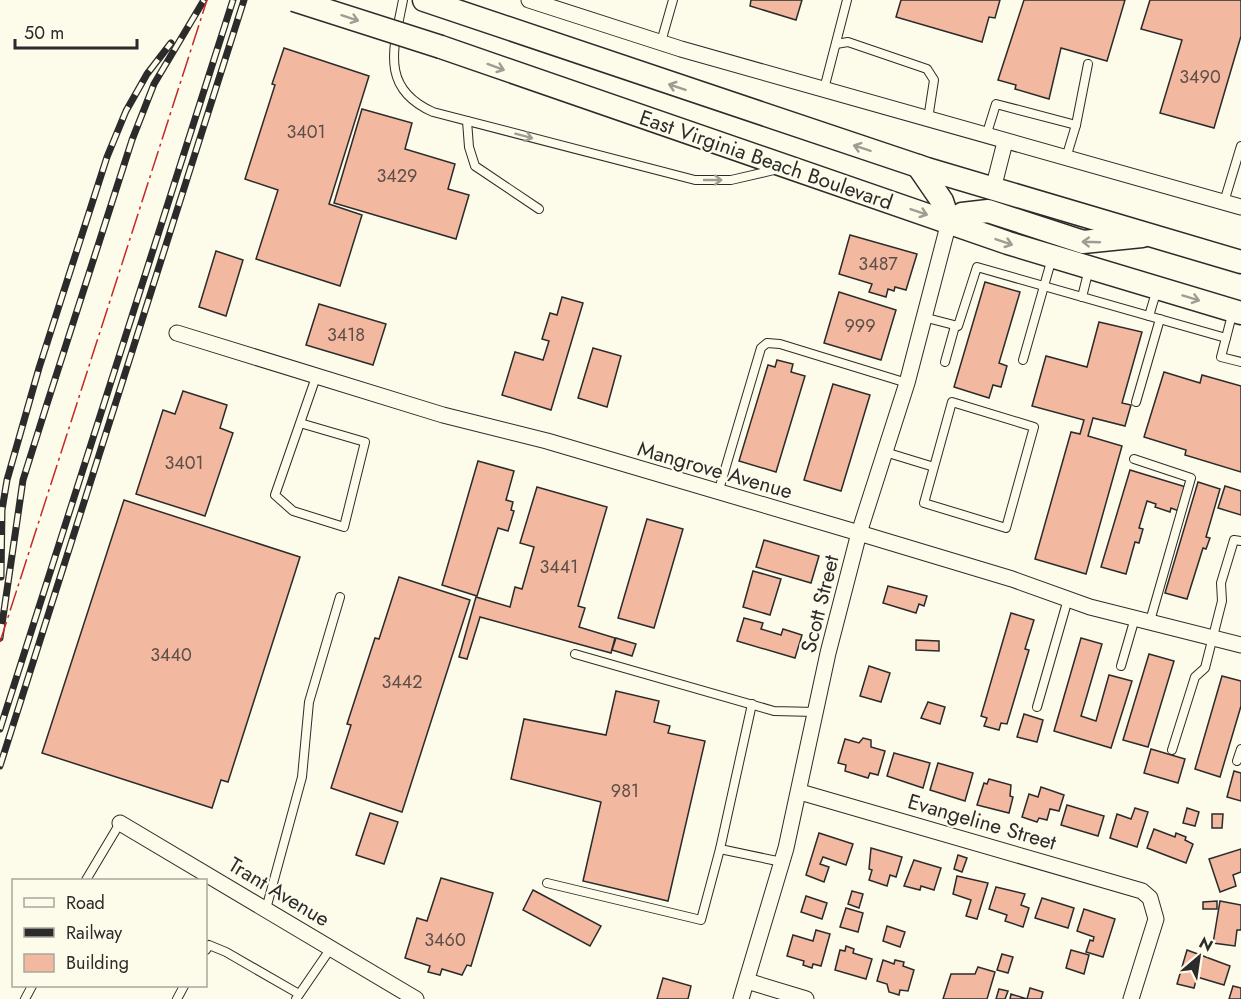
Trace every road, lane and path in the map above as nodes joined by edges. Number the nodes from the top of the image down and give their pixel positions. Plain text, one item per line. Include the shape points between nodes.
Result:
1 (294, 0) edge
2 (403, 0) edge
3 (424, 0) edge
4 (529, 0) edge
5 (673, 0) edge
6 (847, 0) edge
7 (661, 42) junction
8 (836, 44) junction
9 (1088, 64) dead end
10 (824, 89) junction
11 (928, 119) junction
12 (467, 121) junction
13 (1076, 124) junction
14 (986, 136) junction
15 (1005, 142) junction
16 (1241, 146) edge
17 (1066, 158) junction
18 (787, 166) junction
19 (918, 166) junction
20 (1238, 169) edge
21 (993, 189) junction
22 (1224, 202) junction
23 (1241, 207) edge
24 (539, 209) dead end
25 (949, 222) junction
26 (1149, 235) junction
27 (1053, 256) junction
28 (1241, 262) edge
29 (1090, 267) junction
30 (1045, 286) junction
31 (1157, 288) junction
32 (1082, 297) junction
33 (1237, 311) edge
34 (1149, 316) junction
35 (924, 317) junction
36 (1160, 319) junction
37 (955, 326) junction
38 (177, 333) dead end
39 (1226, 338) junction
40 (1023, 360) dead end
41 (945, 362) dead end
42 (1241, 362) edge
43 (316, 377) junction
44 (907, 383) junction
45 (1136, 402) dead end
46 (300, 423) junction
47 (885, 452) junction
48 (1134, 459) dead end
49 (933, 467) junction
50 (718, 493) junction
51 (860, 533) junction
52 (1241, 541) edge
53 (340, 597) dead end
54 (1068, 599) junction
55 (1142, 620) junction
56 (1213, 637) junction
57 (1241, 645) edge
58 (574, 654) dead end
59 (1121, 666) dead end
60 (752, 704) junction
61 (1037, 707) dead end
62 (815, 712) junction
63 (1241, 749) edge
64 (1172, 750) dead end
65 (1238, 761) dead end
66 (800, 792) junction
67 (120, 823) joint
68 (720, 849) junction
69 (782, 862) junction
70 (87, 879) edge
71 (547, 883) dead end
72 (266, 909) junction
73 (207, 948) edge
74 (331, 948) junction
75 (747, 981) junction
76 (298, 997) edge
77 (416, 999) edge
78 (741, 999) edge
79 (806, 999) edge
80 (1131, 999) edge

1 -> 18 main road, East Virginia Beach Boulevard, bridge
2 - 12 lane via 392,57 401,86 417,105
19 -> 3 main road, East Virginia Beach Boulevard
4 - 7 street
5 - 7 lane
6 - 8 lane
7 - 10 street
8 - 10 lane
8 - 11 lane via 848,42 927,69 934,80
9 - 13 lane
10 - 11 street
11 - 14 street
12 -> 18 lane via 695,180 731,180
12 - 24 lane via 475,166
13 - 14 lane via 996,104
13 - 17 lane
14 - 15 street
15 - 17 street
15 - 21 street
16 - 20 lane
17 - 22 street
18 -> 25 main road, East Virginia Beach Boulevard
19 - 21 main road, East Virginia Beach Boulevard
19 - 25 main road via 942,201
20 - 22 lane
21 - 26 main road, East Virginia Beach Boulevard
22 - 23 street
26 -> 25 main road via 1083,242 988,211 962,214
25 -> 27 main road, East Virginia Beach Boulevard
25 - 35 street, Scott Street
26 - 28 main road, East Virginia Beach Boulevard
27 - 29 main road, East Virginia Beach Boulevard
27 - 30 lane
29 - 31 main road, East Virginia Beach Boulevard
29 - 32 lane
30 - 32 lane
30 - 37 lane via 977,267 958,327
30 - 40 lane
31 -> 33 main road, East Virginia Beach Boulevard
31 - 34 lane
32 - 34 lane
33 - 39 lane
34 - 36 lane
35 - 37 lane
35 - 44 street, Scott Street
36 - 39 lane
36 - 45 lane
37 - 41 lane
38 - 43 street, Mangrove Avenue
39 - 42 lane via 1221,357
43 - 46 lane
43 - 50 street, Mangrove Avenue
44 - 47 street, Scott Street
44 - 50 lane via 767,343 761,348
46 - 46 lane via 275,495 294,511 344,527 365,442
47 - 49 lane
47 - 51 street, Scott Street
48 - 55 lane via 1191,478
49 - 49 lane via 924,503 1006,528 1034,428 952,402
50 - 51 street, Mangrove Avenue
51 - 54 street, Mangrove Avenue
51 - 62 street, Scott Street
52 - 56 lane via 1234,540 1221,583 1222,601
53 - 72 lane via 309,702 302,777
54 - 55 street, Mangrove Avenue
54 - 61 lane
55 - 56 street, Mangrove Avenue
55 - 59 lane
56 - 57 street, Mangrove Avenue
56 - 64 lane via 1205,668 1195,677
58 - 60 lane
60 - 62 lane via 774,711
60 - 68 lane
62 - 66 street, Scott Street
63 - 65 lane
66 - 69 street, Scott Street
66 - 80 street, Evangeline Street via 1133,886 1150,898 1156,919
67 - 70 lane
67 - 72 street, Trant Avenue
68 - 69 lane
68 - 71 lane via 700,920
69 - 75 street, Scott Street
72 - 74 street, Trant Avenue
73 - 76 lane via 209,945 226,952
74 - 76 lane
74 - 77 street, Trant Avenue
75 - 78 street, Scott Street
75 - 79 street

